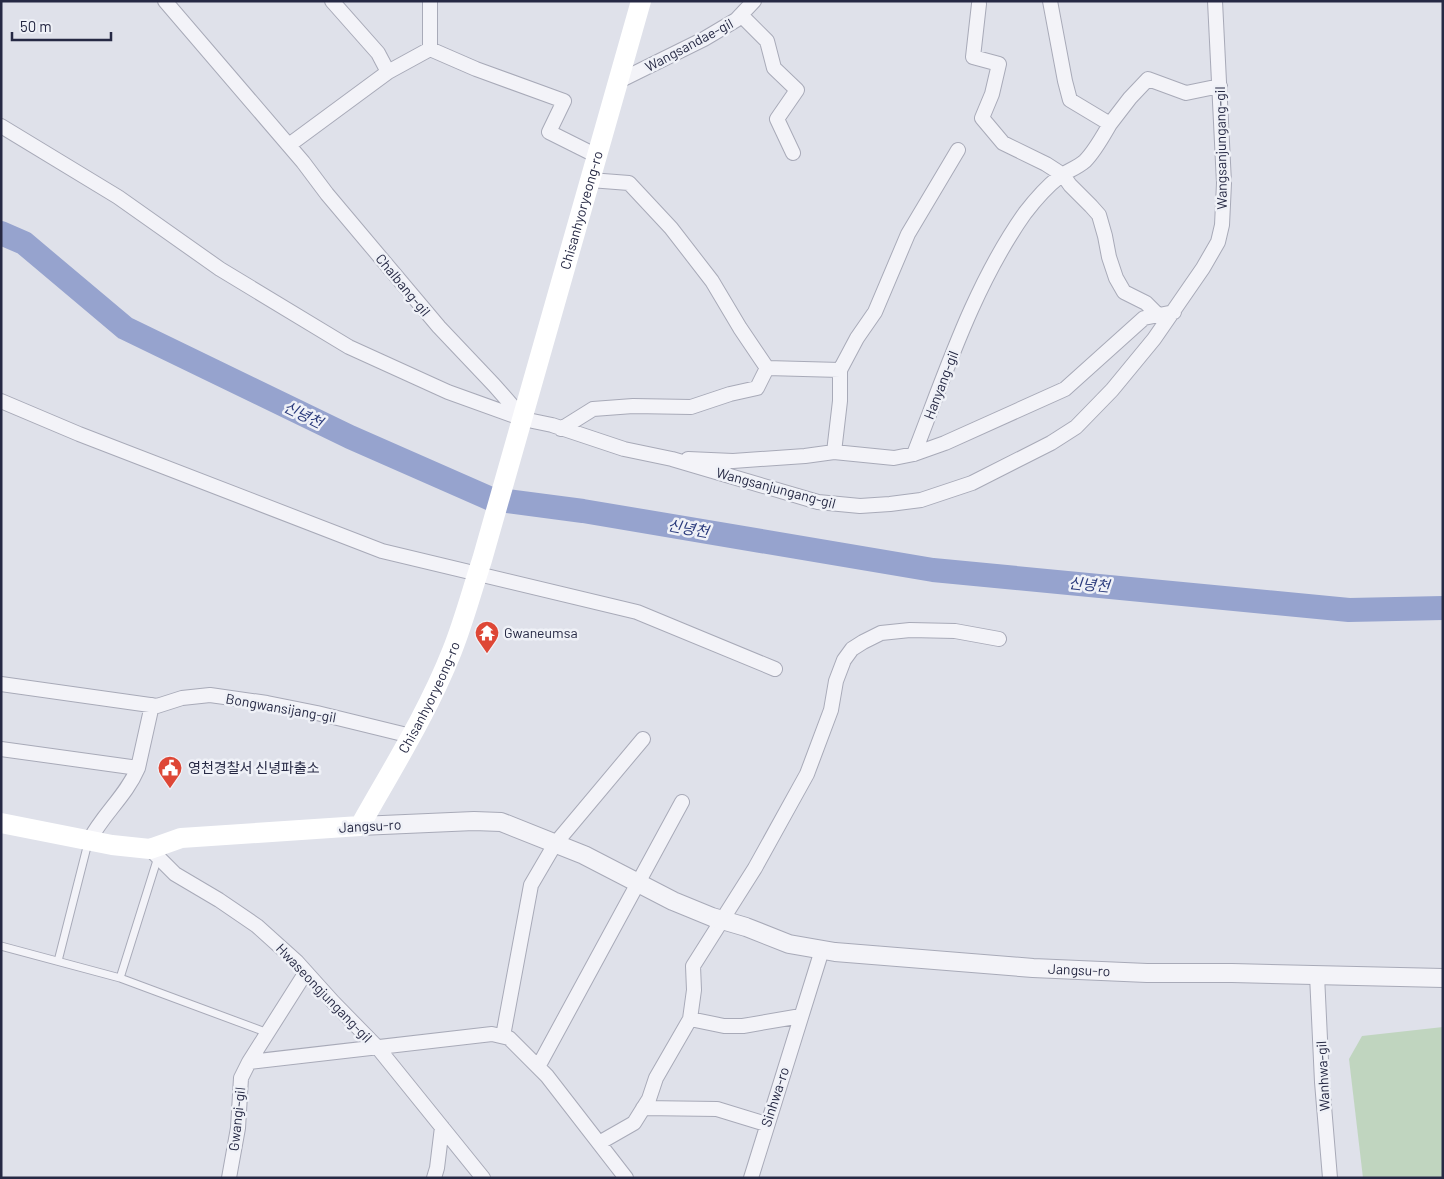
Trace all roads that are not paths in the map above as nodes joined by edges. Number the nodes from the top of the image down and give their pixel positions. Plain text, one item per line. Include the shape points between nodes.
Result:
1 (165, 1) edge
2 (332, 1) edge
3 (430, 1) edge
4 (641, 1) edge
5 (754, 1) edge
6 (1050, 1) edge
7 (1215, 1) edge
8 (979, 4) dead end
9 (741, 15) junction
10 (430, 49) junction
11 (388, 72) junction
12 (619, 81) junction
13 (1220, 86) junction
14 (1110, 124) junction
15 (1, 126) edge
16 (289, 145) junction
17 (958, 150) dead end
18 (793, 153) dead end
19 (597, 156) junction
20 (1063, 175) junction
21 (590, 180) junction
22 (1174, 312) junction
23 (1158, 315) junction
24 (767, 368) junction
25 (840, 370) junction
26 (1, 401) edge
27 (524, 418) junction
28 (560, 428) junction
29 (834, 452) junction
30 (914, 454) junction
31 (672, 460) junction
32 (480, 567) junction
33 (999, 639) dead end
34 (775, 669) dead end
35 (1, 684) edge
36 (152, 705) junction
37 (410, 736) junction
38 (643, 738) dead end
39 (1, 749) edge
40 (138, 768) junction
41 (682, 802) dead end
42 (1, 823) edge
43 (360, 826) junction
44 (89, 841) junction
45 (555, 844) junction
46 (154, 853) junction
47 (639, 884) junction
48 (723, 920) junction
49 (1, 946) edge
50 (822, 950) junction
51 (58, 961) junction
52 (306, 972) junction
53 (1317, 975) junction
54 (120, 978) junction
55 (1443, 978) edge
56 (801, 1016) junction
57 (690, 1019) junction
58 (268, 1032) junction
59 (503, 1036) junction
60 (378, 1048) junction
61 (250, 1062) junction
62 (538, 1067) junction
63 (642, 1108) junction
64 (766, 1124) junction
65 (442, 1127) junction
66 (599, 1142) junction
67 (229, 1178) edge
68 (434, 1178) edge
69 (483, 1178) edge
70 (626, 1178) edge
71 (751, 1178) edge
72 (1330, 1178) edge

1 - 16 street, Chalbang-gil
2 - 11 street via 378,53
3 - 10 street
4 - 12 main road, Chisanhyoryeong-ro
5 - 9 street, Wangsandae-gil
6 - 14 street via 1070,100
7 - 13 street, Wangsanjungang-gil
8 - 20 street via 972,57 999,64 982,118 1003,143
9 - 12 street, Wangsandae-gil via 704,39
9 - 18 street via 767,41 774,68 797,90 777,119
10 - 11 street
10 - 19 street via 564,102 549,132
11 - 16 street
12 - 19 main road, Chisanhyoryeong-ro
13 - 14 street, Hanyang-gil via 1186,94 1148,79
13 - 22 street, Wangsanjungang-gil via 1224,183 1220,234 1213,251
14 - 20 street, Hanyang-gil via 1084,162
15 - 27 street, Wangsanjungang-gil via 118,197 220,269 349,347 448,392
16 - 27 street, Chalbang-gil via 439,327
17 - 25 street via 908,234 875,312
19 - 21 main road, Chisanhyoryeong-ro
20 - 23 street via 1099,216 1109,257 1124,292 1146,303
20 - 30 street, Hanyang-gil via 1037,197 994,264 949,363
21 - 24 street via 629,184 671,228 712,281
21 - 27 main road, Chisanhyoryeong-ro
22 - 23 street
22 - 31 street, Wangsanjungang-gil via 1112,390 1076,427 972,483 921,500 834,505
23 - 30 street via 1144,318 1065,389
24 - 25 street
24 - 28 street via 757,388 691,407 593,408
25 - 29 street
26 - 32 street via 382,551
27 - 28 street, Wangsanjungang-gil
27 - 32 main road, Chisanhyoryeong-ro
28 - 31 street, Wangsanjungang-gil
29 - 30 street via 894,458
29 - 31 street via 733,462
32 - 34 street via 637,612
32 - 37 main road, Chisanhyoryeong-ro via 453,650
33 - 48 street via 955,631 910,630 881,633 852,649 836,681 831,710 807,774
35 - 36 street, Bongwansijang-gil
36 - 37 street, Bongwansijang-gil via 210,696 317,713
36 - 40 street
37 - 43 main road, Chisanhyoryeong-ro
38 - 45 street
39 - 40 street
40 - 44 street via 132,782
41 - 47 street
42 - 44 main road, Jangsu-ro
43 - 45 street, Jangsu-ro via 501,822
43 - 46 main road, Jangsu-ro via 181,838
44 - 46 main road, Jangsu-ro
44 - 51 lane
45 - 47 street, Jangsu-ro via 584,855
45 - 59 street via 531,885
46 - 52 street, Hwaseongjungang-gil via 176,874 256,926
46 - 54 lane
47 - 48 street, Jangsu-ro
47 - 62 street
48 - 50 street, Jangsu-ro via 789,944
48 - 57 street via 693,966
49 - 51 lane
50 - 53 street, Jangsu-ro via 1033,968
50 - 56 street, Sinhwa-ro
51 - 54 lane
52 - 58 street, Gwangi-gil
52 - 60 street, Hwaseongjungang-gil
53 - 55 street, Jangsu-ro
53 - 72 street, Wanhwa-gil
54 - 58 lane
56 - 57 street via 743,1026
56 - 64 street, Sinhwa-ro
57 - 63 street
58 - 61 street, Gwangi-gil
59 - 60 street, Hwaseongjungang-gil via 492,1034
59 - 62 street
60 - 61 street
60 - 65 street, Hwaseongjungang-gil
61 - 67 street, Gwangi-gil via 241,1078 238,1128
62 - 66 street
63 - 64 street via 718,1109
63 - 66 street via 634,1123
64 - 71 street, Sinhwa-ro
65 - 68 street
65 - 69 street, Hwaseongjungang-gil
66 - 70 street

